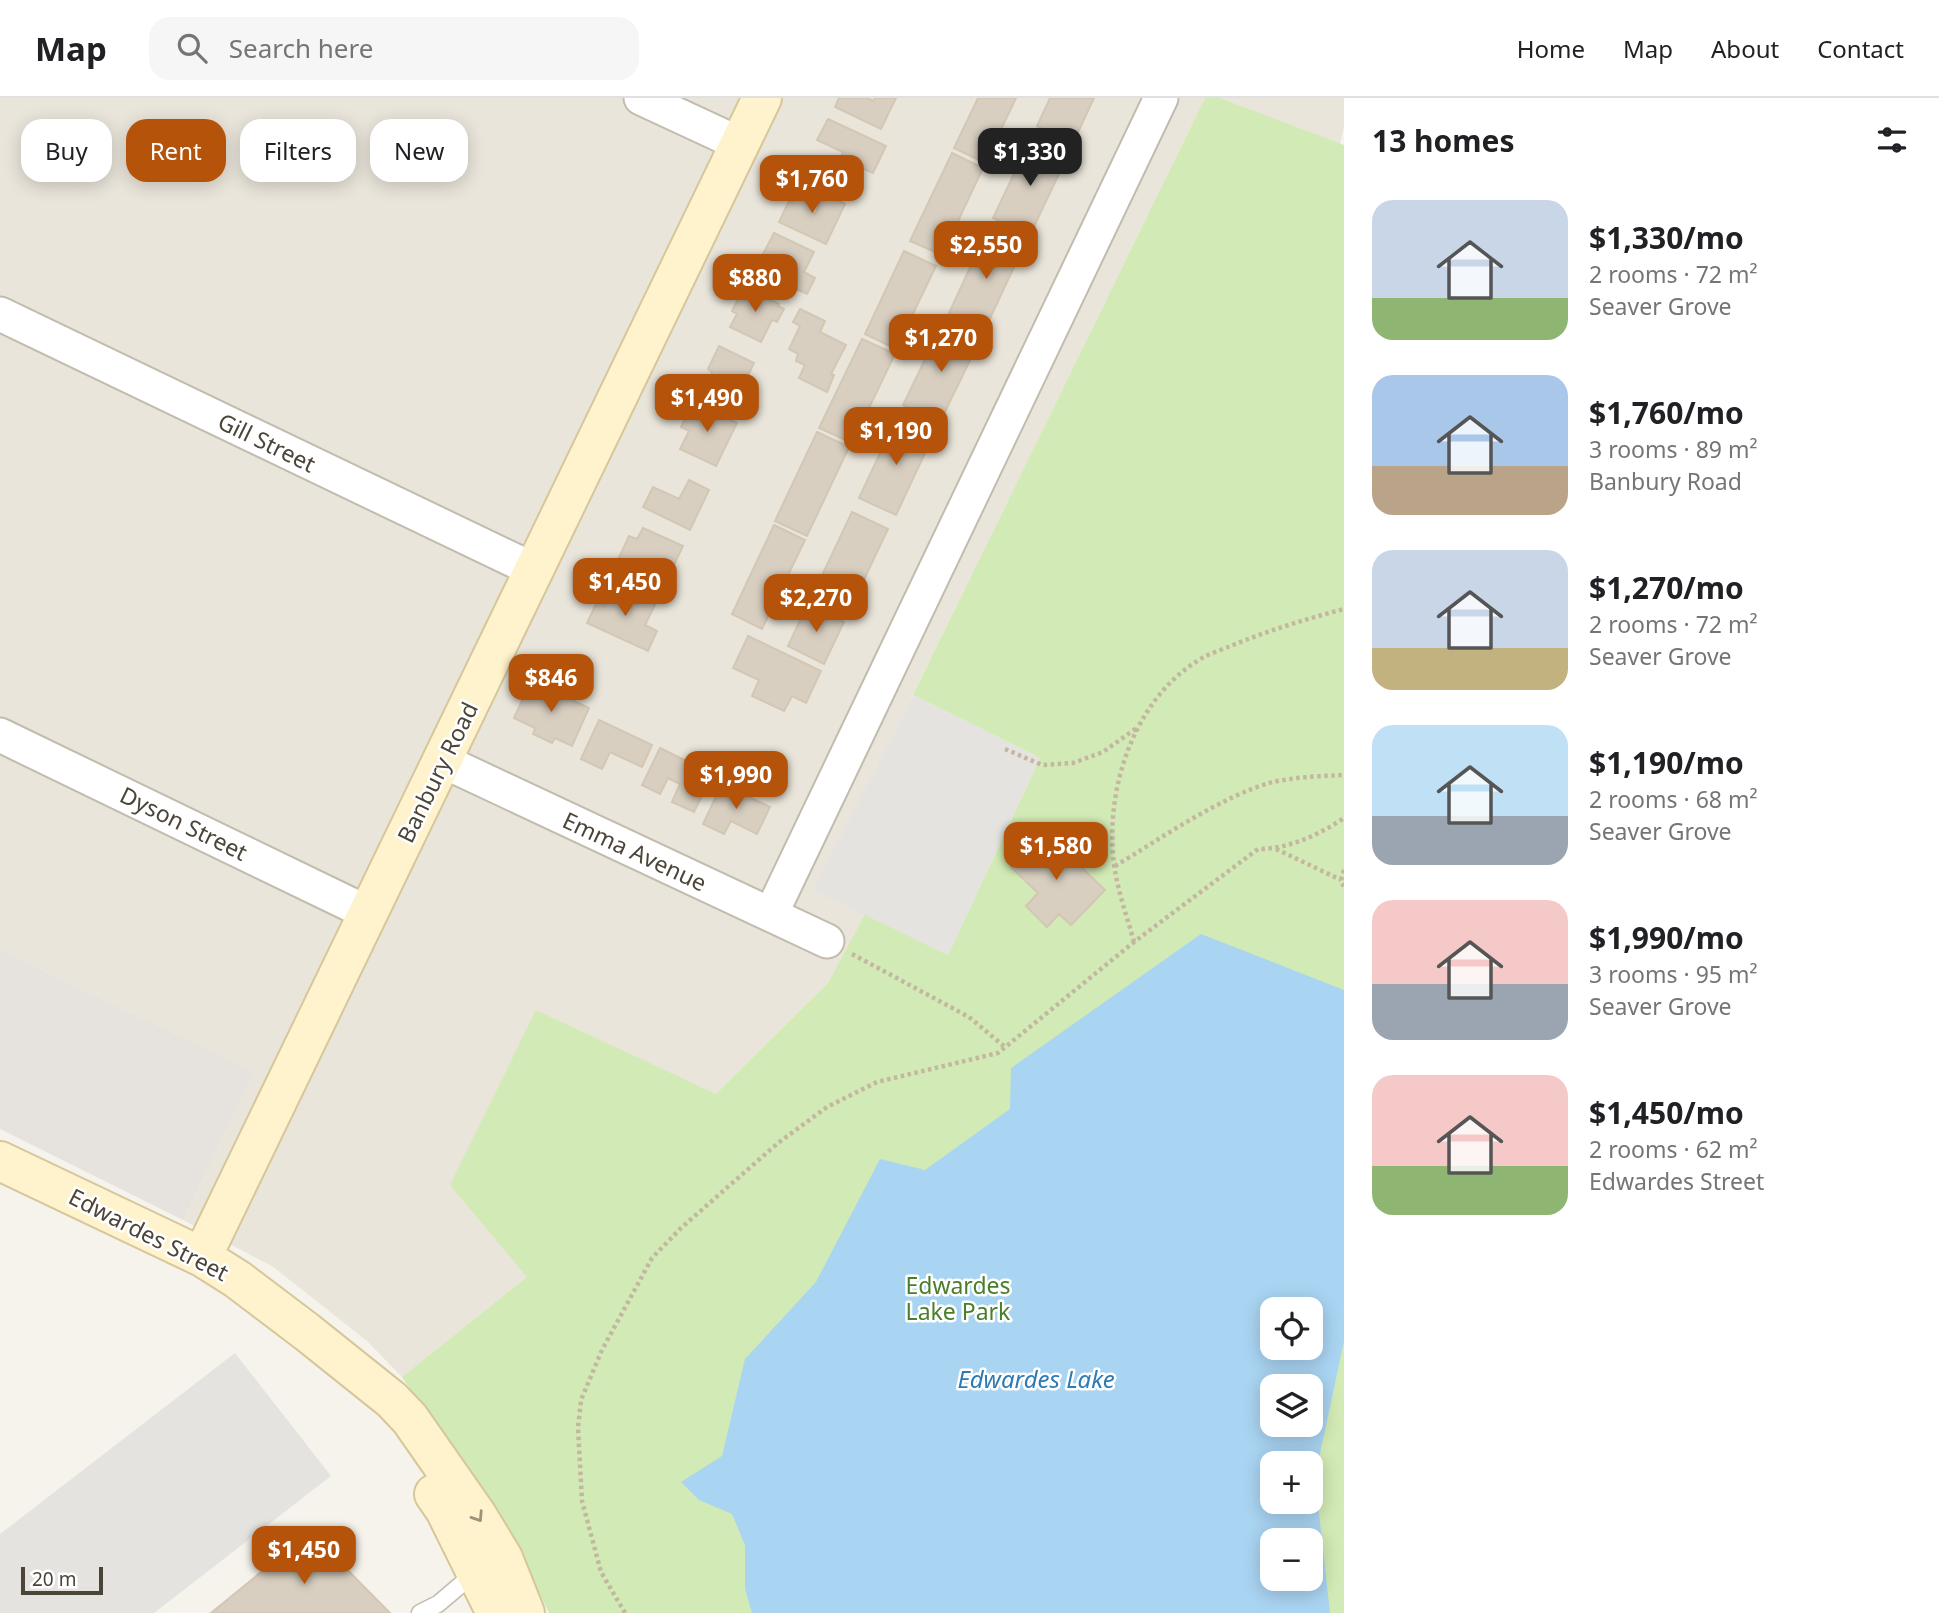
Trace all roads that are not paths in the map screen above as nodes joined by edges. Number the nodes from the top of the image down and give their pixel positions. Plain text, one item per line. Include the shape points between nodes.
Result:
1 (641, 98) edge
2 (762, 98) edge
3 (1161, 98) edge
4 (740, 144) junction
5 (0, 314) edge
6 (534, 570) junction
7 (0, 735) edge
8 (443, 761) junction
9 (368, 913) junction
10 (771, 914) junction
11 (827, 941) road end
12 (0, 1161) edge
13 (202, 1257) junction
14 (493, 1571) junction
15 (420, 1613) edge
16 (496, 1613) edge
17 (525, 1613) edge

1 - 4 street
2 - 4 street, Banbury Road
3 - 10 street
4 - 6 street, Banbury Road
5 - 6 street, Gill Street
6 - 8 street, Banbury Road
7 - 9 street, Dyson Street
8 - 9 street, Banbury Road
8 - 10 street, Emma Avenue
9 - 13 street, Banbury Road
10 - 11 street, Emma Avenue
12 - 13 street, Edwardes Street
13 - 14 street, Edwardes Street via 307,1332 355,1373 382,1422
14 - 15 lane
14 - 16 street, Edwardes Street
14 - 17 street, Edwardes Street

